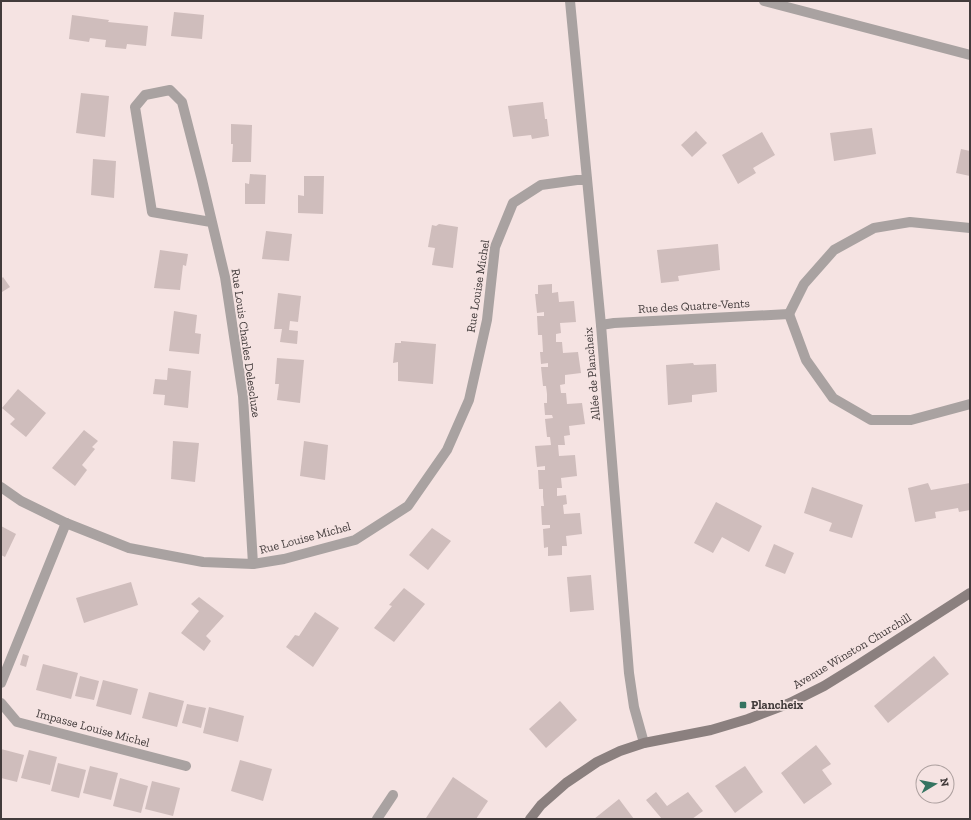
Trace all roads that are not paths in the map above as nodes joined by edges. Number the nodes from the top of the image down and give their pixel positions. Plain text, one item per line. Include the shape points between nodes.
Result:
1 (570, 1) edge
2 (764, 1) edge
3 (970, 55) edge
4 (587, 180) junction
5 (211, 222) junction
6 (970, 228) edge
7 (789, 314) junction
8 (601, 325) junction
9 (970, 404) edge
10 (1, 487) edge
11 (66, 523) junction
12 (253, 564) junction
13 (970, 593) edge
14 (1, 683) edge
15 (1, 703) edge
16 (644, 743) junction
17 (186, 766) dead end
18 (393, 795) dead end
19 (377, 819) edge
20 (530, 819) edge

1 - 4 street, Allée de Plancheix
2 - 3 street
4 - 8 street, Allée de Plancheix
4 - 12 street, Rue Louise Michel via 541,185 513,203 495,247 487,320 468,400 447,450 408,506 355,540 284,559
5 - 5 street, Rue Louis Charles Delescluze via 182,102 170,90 145,94 135,107 152,212
5 - 12 street, Rue Louis Charles Delescluze via 225,276 243,396
6 - 7 street via 910,222 874,228 834,250 804,284
7 - 8 street, Rue des Quatre-Vents
7 - 9 street via 806,360 834,398 871,420 910,420
8 - 16 street, Allée de Plancheix via 629,673 634,707
10 - 11 street, Rue Louise Michel via 21,501
11 - 12 street, Rue Louise Michel via 129,548 203,562
11 - 14 street
13 - 16 main road, Avenue Winston Churchill via 824,686 790,703 711,730
15 - 17 street, Impasse Louise Michel via 17,722
16 - 20 main road, Avenue Winston Churchill via 597,762 566,783 541,805
18 - 19 street

